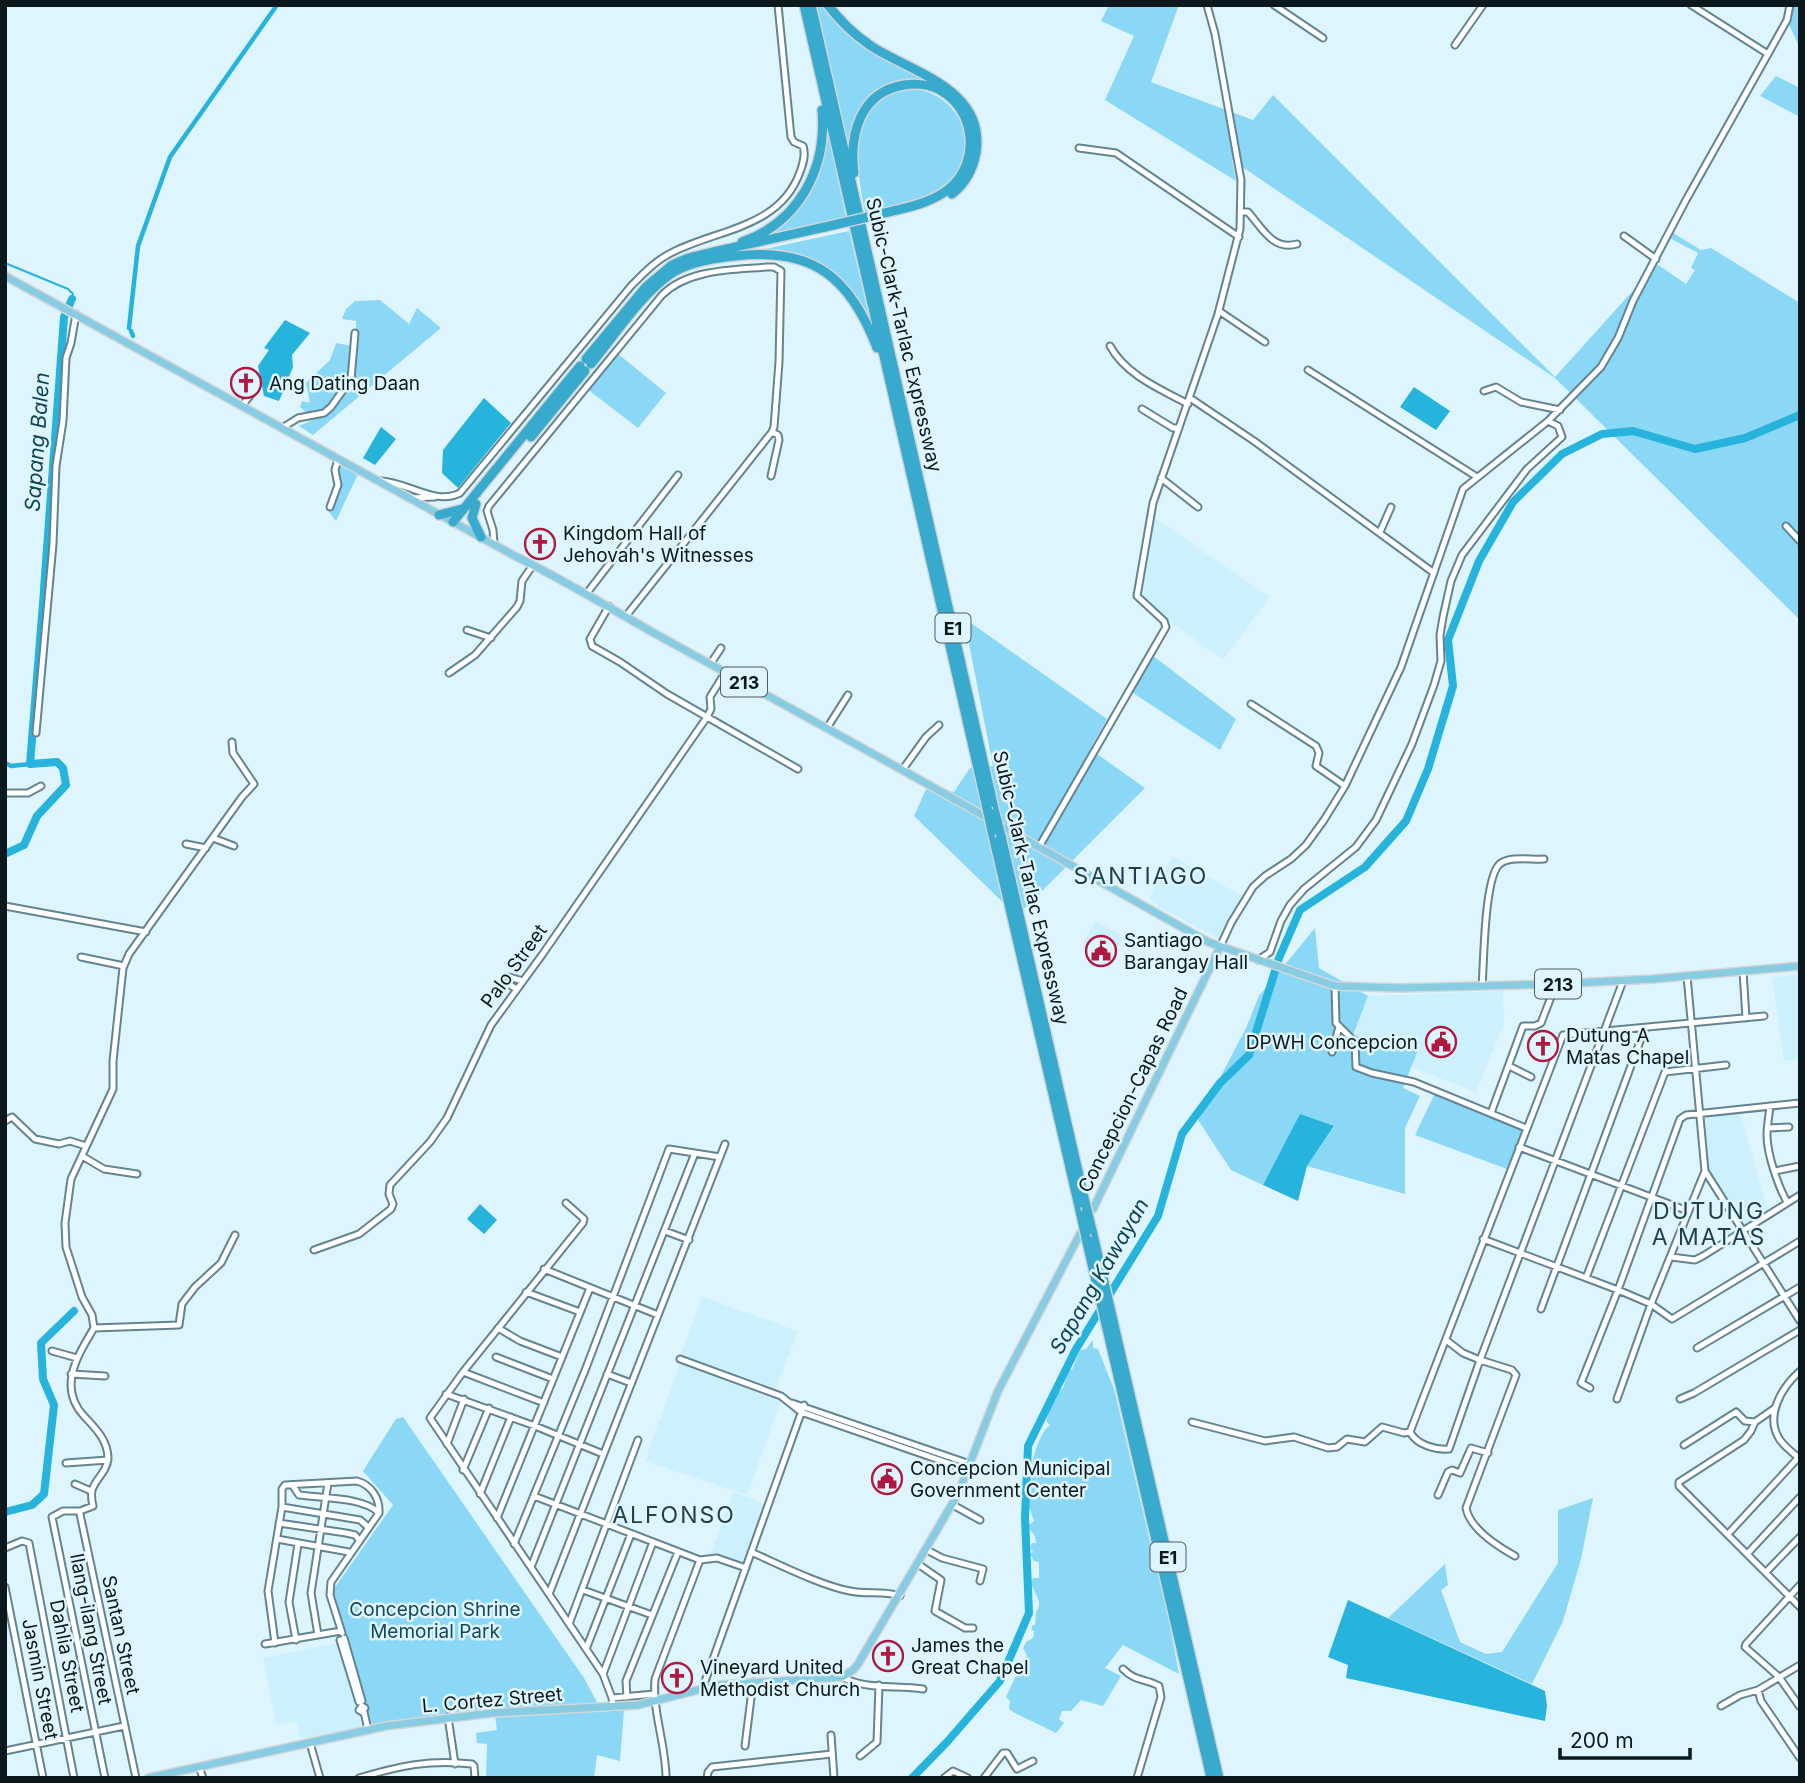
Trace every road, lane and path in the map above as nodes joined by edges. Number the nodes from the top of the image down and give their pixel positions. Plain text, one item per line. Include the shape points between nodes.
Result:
1 (778, 5) edge
2 (803, 5) edge
3 (811, 5) edge
4 (828, 5) edge
5 (1207, 5) edge
6 (1274, 5) edge
7 (1483, 5) edge
8 (1691, 5) edge
9 (1790, 5) edge
10 (1323, 38) dead end
11 (1455, 45) dead end
12 (1768, 54) junction
13 (817, 68) junction
14 (1079, 148) dead end
15 (857, 209) junction
16 (1241, 212) junction
17 (881, 217) junction
18 (1624, 236) dead end
19 (1239, 237) junction
20 (1297, 244) dead end
21 (719, 254) junction
22 (1656, 259) junction
23 (5, 276) edge
24 (1219, 311) junction
25 (74, 313) junction
26 (355, 333) dead end
27 (1265, 342) dead end
28 (1110, 346) dead end
29 (1308, 370) dead end
30 (888, 376) junction
31 (256, 387) dead end
32 (1484, 391) dead end
33 (1189, 401) junction
34 (242, 406) junction
35 (1142, 409) dead end
36 (1560, 410) junction
37 (1548, 421) junction
38 (282, 428) junction
39 (1179, 428) junction
40 (772, 432) junction
41 (338, 459) junction
42 (678, 475) dead end
43 (771, 476) dead end
44 (1477, 477) junction
45 (1161, 478) junction
46 (377, 481) junction
47 (438, 497) junction
48 (408, 498) junction
49 (473, 502) junction
50 (1198, 506) dead end
51 (330, 507) dead end
52 (1391, 507) dead end
53 (439, 515) junction
54 (456, 524) junction
55 (1786, 526) dead end
56 (1380, 533) junction
57 (481, 537) junction
58 (1800, 541) edge
59 (494, 544) junction
60 (533, 565) junction
61 (1434, 573) junction
62 (587, 593) junction
63 (609, 606) junction
64 (626, 616) junction
65 (467, 630) dead end
66 (491, 638) junction
67 (721, 648) dead end
68 (711, 663) junction
69 (726, 671) junction
70 (449, 673) dead end
71 (848, 695) dead end
72 (1251, 704) dead end
73 (707, 717) junction
74 (939, 725) dead end
75 (827, 728) junction
76 (36, 733) dead end
77 (232, 742) dead end
78 (798, 769) dead end
79 (903, 769) junction
80 (41, 786) dead end
81 (1345, 786) junction
82 (5, 793) edge
83 (989, 813) junction
84 (999, 831) junction
85 (213, 838) junction
86 (186, 844) dead end
87 (234, 846) dead end
88 (206, 848) junction
89 (1039, 848) junction
90 (1544, 859) dead end
91 (5, 906) edge
92 (146, 932) junction
93 (1220, 947) junction
94 (81, 957) dead end
95 (1261, 961) junction
96 (124, 965) junction
97 (1800, 966) edge
98 (522, 970) dead end
99 (1742, 971) junction
100 (1687, 976) junction
101 (525, 978) junction
102 (1623, 981) junction
103 (1556, 984) junction
104 (1335, 986) junction
105 (1482, 986) junction
106 (517, 989) junction
107 (491, 1012) dead end
108 (500, 1013) junction
109 (1764, 1016) dead end
110 (1746, 1018) junction
111 (1692, 1023) junction
112 (1515, 1025) dead end
113 (1523, 1026) junction
114 (1339, 1027) junction
115 (1645, 1028) junction
116 (1603, 1030) junction
117 (1332, 1052) dead end
118 (1726, 1065) dead end
119 (1509, 1066) junction
120 (1695, 1068) junction
121 (1531, 1077) dead end
122 (1800, 1103) edge
123 (1770, 1106) junction
124 (1700, 1113) junction
125 (1490, 1114) junction
126 (5, 1121) edge
127 (1789, 1127) dead end
128 (1526, 1128) junction
129 (1768, 1128) junction
130 (725, 1144) dead end
131 (86, 1146) junction
132 (1519, 1147) junction
133 (695, 1153) junction
134 (82, 1156) junction
135 (720, 1157) junction
136 (1555, 1160) junction
137 (1800, 1166) edge
138 (1704, 1171) junction
139 (1775, 1171) junction
140 (137, 1174) dead end
141 (1591, 1174) junction
142 (1621, 1185) junction
143 (1800, 1195) edge
144 (1651, 1197) junction
145 (1787, 1202) junction
146 (566, 1203) dead end
147 (1086, 1210) junction
148 (1688, 1211) junction
149 (665, 1231) junction
150 (1744, 1231) junction
151 (1086, 1233) junction
152 (235, 1235) dead end
153 (1483, 1239) junction
154 (689, 1240) junction
155 (1800, 1241) edge
156 (314, 1250) dead end
157 (1520, 1254) junction
158 (1671, 1257) junction
159 (1764, 1263) junction
160 (1558, 1266) junction
161 (544, 1269) junction
162 (1587, 1278) junction
163 (1800, 1287) edge
164 (590, 1288) junction
165 (1618, 1290) junction
166 (526, 1292) junction
167 (1785, 1296) junction
168 (612, 1297) junction
169 (1651, 1304) junction
170 (634, 1306) junction
171 (1542, 1309) dead end
172 (580, 1312) junction
173 (658, 1315) junction
174 (1800, 1321) edge
175 (94, 1328) junction
176 (498, 1328) junction
177 (1800, 1330) edge
178 (1114, 1340) junction
179 (1446, 1340) junction
180 (1697, 1348) dead end
181 (52, 1351) dead end
182 (496, 1357) dead end
183 (562, 1357) junction
184 (77, 1358) junction
185 (680, 1359) dead end
186 (1480, 1360) junction
187 (1800, 1371) edge
188 (463, 1372) junction
189 (71, 1374) junction
190 (607, 1374) junction
191 (105, 1376) dead end
192 (553, 1379) junction
193 (631, 1383) junction
194 (1590, 1388) dead end
195 (446, 1394) junction
196 (464, 1399) junction
197 (1617, 1399) dead end
198 (1680, 1399) dead end
199 (544, 1403) junction
200 (489, 1408) junction
201 (802, 1408) junction
202 (1775, 1408) junction
203 (511, 1417) junction
204 (1192, 1422) dead end
205 (1755, 1422) junction
206 (535, 1426) junction
207 (1410, 1432) junction
208 (558, 1435) junction
209 (638, 1440) dead end
210 (447, 1444) junction
211 (579, 1445) junction
212 (1684, 1445) dead end
213 (1488, 1453) junction
214 (603, 1454) junction
215 (1799, 1459) edge
216 (108, 1460) junction
217 (66, 1462) dead end
218 (969, 1467) junction
219 (463, 1470) junction
220 (328, 1483) junction
221 (75, 1484) dead end
222 (293, 1486) junction
223 (91, 1491) junction
224 (480, 1494) junction
225 (1438, 1495) dead end
226 (534, 1496) junction
227 (1800, 1497) edge
228 (326, 1498) junction
229 (557, 1505) junction
230 (953, 1505) junction
231 (282, 1507) junction
232 (80, 1511) junction
233 (379, 1513) junction
234 (324, 1515) junction
235 (581, 1515) junction
236 (497, 1518) junction
237 (980, 1520) dead end
238 (279, 1523) junction
239 (607, 1524) junction
240 (368, 1527) junction
241 (321, 1530) junction
242 (631, 1534) junction
243 (1728, 1534) junction
244 (1800, 1537) edge
245 (277, 1539) junction
246 (359, 1540) junction
247 (653, 1542) junction
248 (298, 1544) junction
249 (514, 1544) junction
250 (319, 1546) junction
251 (5, 1548) edge
252 (927, 1550) junction
253 (349, 1552) junction
254 (678, 1552) junction
255 (751, 1552) junction
256 (1748, 1553) junction
257 (1515, 1556) dead end
258 (700, 1560) junction
259 (918, 1564) junction
260 (531, 1567) junction
261 (746, 1568) junction
262 (1766, 1572) junction
263 (941, 1580) junction
264 (981, 1580) dead end
265 (950, 1582) dead end
266 (1800, 1585) edge
267 (5, 1587) edge
268 (583, 1590) junction
269 (549, 1594) junction
270 (900, 1595) junction
271 (1790, 1596) junction
272 (607, 1599) junction
273 (629, 1607) junction
274 (1800, 1607) edge
275 (652, 1615) junction
276 (569, 1624) junction
277 (973, 1628) dead end
278 (318, 1636) junction
279 (342, 1636) junction
280 (296, 1640) junction
281 (275, 1643) junction
282 (265, 1644) dead end
283 (586, 1649) junction
284 (1800, 1665) edge
285 (1123, 1669) dead end
286 (603, 1674) junction
287 (842, 1677) junction
288 (1779, 1677) junction
289 (753, 1682) junction
290 (879, 1685) junction
291 (703, 1687) junction
292 (922, 1689) dead end
293 (1758, 1690) junction
294 (627, 1697) junction
295 (655, 1697) junction
296 (612, 1703) junction
297 (1721, 1706) dead end
298 (1800, 1707) edge
299 (448, 1717) junction
300 (124, 1726) junction
301 (367, 1730) junction
302 (95, 1732) junction
303 (831, 1735) dead end
304 (66, 1737) junction
305 (37, 1743) junction
306 (310, 1743) junction
307 (746, 1746) dead end
308 (5, 1751) edge
309 (832, 1754) junction
310 (860, 1756) dead end
311 (1800, 1758) edge
312 (1033, 1761) dead end
313 (455, 1764) junction
314 (199, 1767) junction
315 (1017, 1769) junction
316 (43, 1778) edge
317 (74, 1778) edge
318 (105, 1778) edge
319 (136, 1778) edge
320 (148, 1778) edge
321 (203, 1778) edge
322 (320, 1778) edge
323 (359, 1778) edge
324 (475, 1778) edge
325 (666, 1778) edge
326 (707, 1778) edge
327 (834, 1778) edge
328 (944, 1778) edge
329 (968, 1778) edge
330 (984, 1778) edge
331 (1019, 1778) edge
332 (1137, 1778) edge
333 (1211, 1778) edge
334 (1219, 1778) edge

1 - 47 street via 791,137 805,152 790,192 757,220 697,241 654,263 465,488 456,495
2 - 13 highway, Subic-Clark-Tarlac Expressway / E1
3 - 15 highway, Subic-Clark-Tarlac Expressway / E1
4 - 17 highway via 873,47 953,92 967,109 976,132 971,170 955,192 922,209
5 - 16 street via 1241,180
6 - 10 street
7 - 11 street
8 - 12 street
9 - 12 street
12 - 22 street
13 - 21 highway via 822,136 808,188 770,228
13 - 30 highway, Subic-Clark-Tarlac Expressway / E1
14 - 19 street via 1116,153
15 - 17 highway via 852,148 859,118 878,94 892,87 933,87 951,98 965,117 971,140 968,161 951,187 936,198
15 - 83 highway, Subic-Clark-Tarlac Expressway / E1
16 - 19 street
16 - 20 street via 1248,212 1278,244
17 - 21 highway, bridge
18 - 22 street
19 - 24 street
21 - 30 highway via 780,255 823,271 856,303
21 - 49 highway via 666,277 651,290
22 - 36 street via 1608,355
23 - 25 main road, 213
24 - 27 street
24 - 33 street
25 - 34 main road, 213
25 - 76 street via 56,466
26 - 38 street via 353,373 331,407
28 - 33 street via 1128,369
29 - 44 street
30 - 83 highway, Subic-Clark-Tarlac Expressway / E1
31 - 34 street
32 - 36 street via 1496,387 1521,402
33 - 39 street
33 - 56 street via 1254,441
34 - 38 main road, 213
35 - 39 street
36 - 37 street
37 - 44 street
37 - 95 street via 1558,426 1562,437 1527,469 1462,555 1443,617 1441,661 1434,685 1376,820 1356,846 1290,905 1270,952
38 - 41 main road, 213
39 - 45 street
40 - 43 street via 779,440
40 - 59 street via 781,271 756,267 685,280 662,295 489,506
40 - 64 street
41 - 46 main road, 213
41 - 51 street via 338,485
42 - 62 street
44 - 61 street via 1461,493
45 - 50 street
45 - 89 street via 1137,596 1166,627
46 - 47 street
46 - 48 main road, 213
47 - 48 street
48 - 53 main road, 213
49 - 53 highway
49 - 54 highway
49 - 57 highway via 472,518
52 - 56 street
53 - 54 main road, 213
54 - 57 main road, 213
55 - 58 street
56 - 61 street
57 - 59 main road, 213
59 - 60 main road, 213
60 - 62 main road, 213
60 - 66 street via 522,581 520,601
61 - 81 street via 1398,675
62 - 63 main road, 213
63 - 64 main road, 213
63 - 73 street via 590,644
64 - 68 main road, 213
65 - 66 street
66 - 70 street
67 - 68 street
68 - 69 main road, 213
69 - 73 street, Palo Street via 710,697
69 - 75 main road, 213
71 - 75 street
72 - 81 street via 1316,746 1316,766
73 - 78 street
73 - 101 street, Palo Street
74 - 79 street
75 - 79 main road, 213
77 - 85 street via 233,753 254,784
79 - 83 main road, 213
80 - 82 street via 28,793
81 - 93 street via 1306,845 1253,887
83 - 84 highway, Subic-Clark-Tarlac Expressway / E1, bridge
84 - 89 main road, 213
84 - 147 highway, Subic-Clark-Tarlac Expressway / E1
85 - 87 street
85 - 88 street
86 - 88 street
88 - 92 street
89 - 93 main road, 213
90 - 105 street via 1505,861 1493,872
91 - 92 street
92 - 96 street
93 - 95 main road, 213
93 - 147 main road, Concepcion-Capas Road
94 - 96 street
95 - 104 main road, 213
96 - 131 street via 113,1089
97 - 99 main road, 213
98 - 101 street
99 - 100 main road, 213
99 - 110 street
100 - 102 main road, 213
100 - 111 street
101 - 106 street, Palo Street
101 - 106 street via 507,980
102 - 103 main road, 213
102 - 116 street
103 - 105 main road, 213
103 - 113 street via 1541,1023
104 - 105 main road, 213
104 - 114 street via 1334,1017
106 - 108 street, Palo Street
107 - 108 street
108 - 156 street, Palo Street via 447,1118 390,1185 391,1209 359,1234
109 - 110 street
110 - 111 street
111 - 115 street
111 - 120 street
112 - 113 street
113 - 119 street
114 - 117 street
114 - 125 street via 1354,1042 1356,1067 1414,1082
115 - 116 street
115 - 141 street
116 - 128 street via 1563,1035
116 - 136 street
118 - 120 street
119 - 121 street
119 - 125 street
120 - 124 street
120 - 142 street via 1665,1072
122 - 123 street
123 - 124 street
123 - 129 street
124 - 138 street
124 - 144 street via 1680,1119
125 - 128 street
126 - 131 street via 12,1116 34,1139
127 - 129 street
128 - 132 street
129 - 139 street
130 - 135 street
131 - 134 street
132 - 136 street
132 - 153 street
133 - 135 street
133 - 149 street
133 - 168 street via 669,1149
134 - 140 street via 104,1169
134 - 175 street via 69,1189 65,1240
135 - 154 street
136 - 141 street
136 - 157 street
137 - 139 street
138 - 148 street
138 - 150 street
139 - 145 street
141 - 142 street
141 - 160 street
142 - 144 street
142 - 162 street
143 - 145 street
144 - 148 street
144 - 165 street
145 - 150 street
146 - 161 street via 584,1221
147 - 151 highway, Subic-Clark-Tarlac Expressway / E1, bridge
148 - 158 street
149 - 154 street
149 - 170 street
150 - 158 street via 1695,1260
150 - 159 street
151 - 178 highway, Subic-Clark-Tarlac Expressway / E1
151 - 218 main road via 998,1391
152 - 175 street via 222,1264 182,1304 179,1325
153 - 157 street
153 - 179 street
154 - 173 street
155 - 159 street
157 - 160 street
157 - 186 street
158 - 169 street
159 - 167 street
159 - 169 street via 1676,1318
160 - 162 street
160 - 171 street
161 - 164 street
161 - 166 street
162 - 165 street
163 - 167 street
164 - 168 street
164 - 172 street
165 - 169 street
165 - 194 street via 1581,1383
166 - 172 street
166 - 176 street
167 - 174 street
167 - 180 street
168 - 170 street
168 - 208 street
169 - 197 street
170 - 173 street
170 - 190 street
172 - 183 street
173 - 193 street
175 - 184 street
176 - 183 street
176 - 188 street
177 - 198 street
178 - 333 highway, Subic-Clark-Tarlac Expressway / E1
178 - 334 highway, Subic-Clark-Tarlac Expressway / E1
179 - 186 street
179 - 207 street
181 - 184 street
182 - 192 street
183 - 192 street
184 - 189 street
185 - 201 street
186 - 207 street via 1449,1449 1419,1442
186 - 213 street via 1516,1375
187 - 202 street via 1784,1387
188 - 195 street
188 - 199 street
189 - 191 street
189 - 216 street via 73,1397 102,1437
190 - 193 street
190 - 211 street
192 - 199 street
193 - 214 street
195 - 196 street
195 - 210 street via 430,1418
196 - 200 street
196 - 210 street
199 - 206 street
200 - 203 street
200 - 219 street
201 - 218 street
201 - 255 street
202 - 205 street
202 - 215 street via 1779,1437
203 - 206 street
203 - 224 street
204 - 207 street via 1265,1441 1294,1437 1328,1448 1347,1439 1365,1442 1382,1427
205 - 212 street via 1745,1421 1736,1412
205 - 243 street via 1744,1440 1678,1484
206 - 208 street
206 - 236 street
208 - 211 street
208 - 226 street
209 - 239 street
210 - 219 street
211 - 214 street
211 - 229 street
213 - 225 street via 1471,1448 1460,1473 1448,1472
213 - 257 street via 1466,1508 1468,1517
214 - 235 street
215 - 243 street
216 - 217 street
216 - 223 street
218 - 230 main road
219 - 224 street
220 - 222 street
220 - 228 street
220 - 233 street via 365,1483 378,1500
221 - 223 street
222 - 228 street via 299,1495
222 - 231 street via 282,1489
223 - 232 street via 93,1506
224 - 236 street
226 - 229 street
226 - 249 street
227 - 256 street
228 - 233 street via 363,1503
228 - 234 street
229 - 235 street
229 - 260 street
230 - 237 street
230 - 252 main road
231 - 234 street
231 - 238 street
232 - 300 street, Santan Street
232 - 302 street, Ilang-ilang Street via 62,1511 52,1517
233 - 240 street
234 - 240 street via 360,1520
234 - 241 street
235 - 239 street
235 - 269 street
236 - 249 street
238 - 241 street
238 - 245 street
239 - 242 street
239 - 268 street
240 - 246 street
241 - 246 street via 355,1535
241 - 250 street
242 - 247 street
242 - 272 street
243 - 256 street
244 - 262 street
245 - 248 street
245 - 281 street via 268,1591
246 - 253 street
247 - 254 street
247 - 273 street
248 - 250 street
248 - 280 street via 289,1602
249 - 260 street
250 - 253 street
250 - 278 street via 311,1592
251 - 304 street, Dahlia Street via 27,1541
252 - 259 main road
252 - 264 street via 983,1569
253 - 279 street via 330,1588
254 - 258 street
254 - 275 street
255 - 261 street
255 - 270 street via 843,1590
256 - 262 street
258 - 261 street via 717,1558
258 - 295 street via 655,1679
259 - 263 street
259 - 270 main road
260 - 269 street
261 - 291 street
262 - 271 street
263 - 265 street
263 - 277 street via 935,1611
266 - 271 street
267 - 305 street, Jasmin Street
268 - 272 street
268 - 276 street
269 - 276 street
270 - 287 main road via 858,1664
271 - 274 street
271 - 288 street via 1746,1644
272 - 273 street
272 - 283 street
273 - 275 street
273 - 286 street
275 - 294 street via 626,1681
276 - 283 street
278 - 279 street
278 - 280 street
279 - 301 street
280 - 281 street
281 - 282 street
283 - 286 street
284 - 288 street
285 - 332 street via 1133,1679 1152,1682 1161,1691
286 - 296 street
287 - 289 main road, L. Cortez Street
287 - 290 street
288 - 293 street
288 - 298 street
289 - 291 main road, L. Cortez Street
289 - 307 street
290 - 292 street
290 - 310 street via 877,1742
291 - 295 main road, L. Cortez Street
293 - 297 street
293 - 311 street
294 - 295 street
294 - 296 street
295 - 296 main road, L. Cortez Street
295 - 325 street
296 - 299 main road, L. Cortez Street
299 - 301 main road, L. Cortez Street
299 - 313 street
300 - 302 street
300 - 319 street, Santan Street
301 - 306 main road, L. Cortez Street
302 - 304 street
302 - 318 street, Ilang-ilang Street
303 - 309 street
304 - 305 street
304 - 317 street, Dahlia Street
305 - 308 street
305 - 316 street, Jasmin Street
306 - 314 main road, L. Cortez Street
306 - 322 street
309 - 326 street via 712,1768
309 - 327 street
312 - 315 street
313 - 323 street via 407,1764
313 - 324 street via 472,1764
314 - 320 main road, L. Cortez Street
314 - 321 street
315 - 330 street via 1003,1753
315 - 331 street
328 - 329 street via 953,1771

